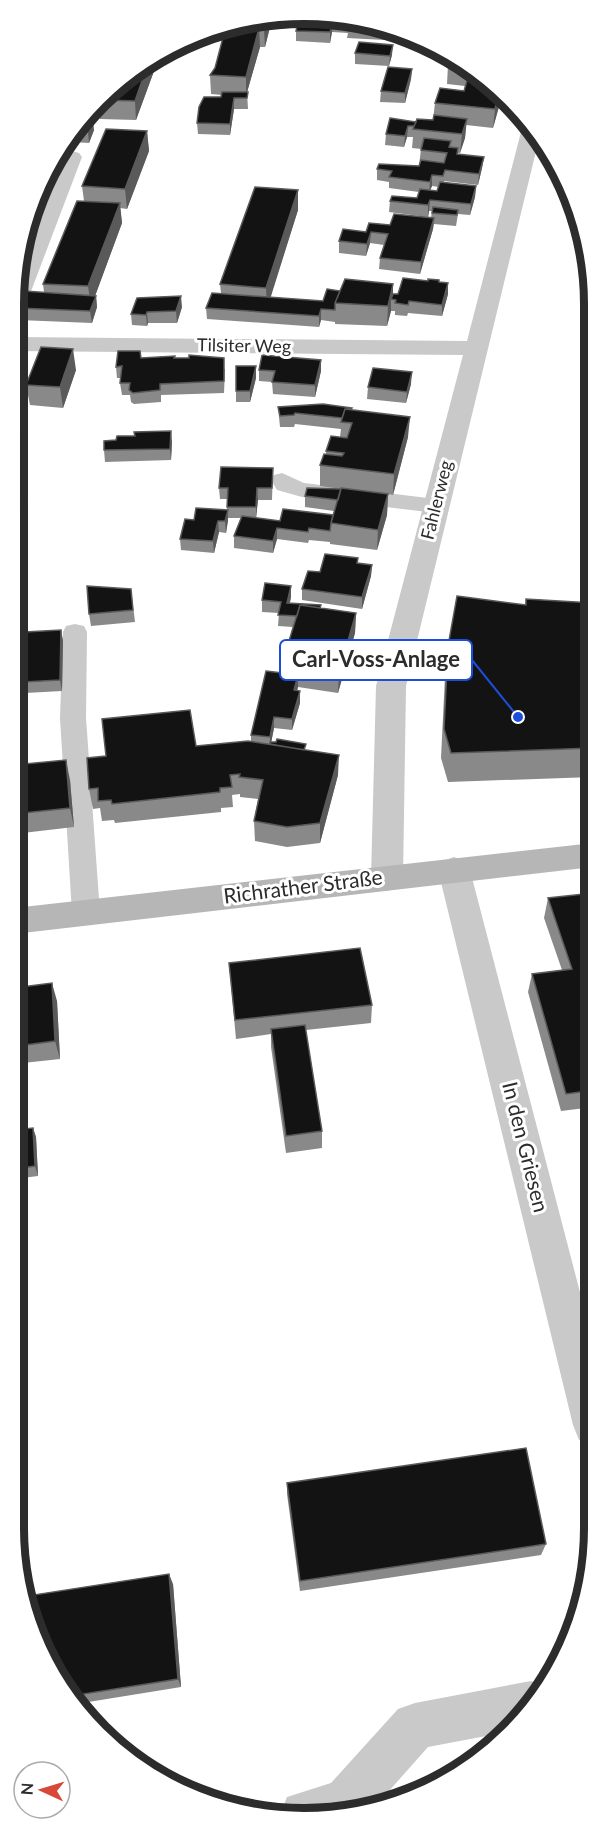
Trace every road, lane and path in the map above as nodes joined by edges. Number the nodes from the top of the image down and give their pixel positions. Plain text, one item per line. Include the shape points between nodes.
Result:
1 (534, 144) edge
2 (72, 157) dead end
3 (25, 277) edge
4 (24, 344) edge
5 (475, 348) junction
6 (282, 480) dead end
7 (436, 506) junction
8 (75, 632) dead end
9 (584, 856) edge
10 (454, 870) junction
11 (387, 878) junction
12 (86, 913) junction
13 (24, 920) edge
14 (584, 1385) edge
15 (520, 1706) edge
16 (341, 1806) edge

1 - 5 street, Fahlerweg
2 - 3 street
4 - 5 street, Tilsiter Weg
5 - 7 street, Fahlerweg
6 - 7 lane via 285,485 302,490
7 - 11 street, Fahlerweg via 391,686
8 - 12 lane via 73,718
9 - 10 street, Richrather Straße
10 - 11 street, Richrather Straße
10 - 14 street, In den Griesen
11 - 12 street, Richrather Straße
12 - 13 street, Richrather Straße
15 - 16 street via 415,1726

